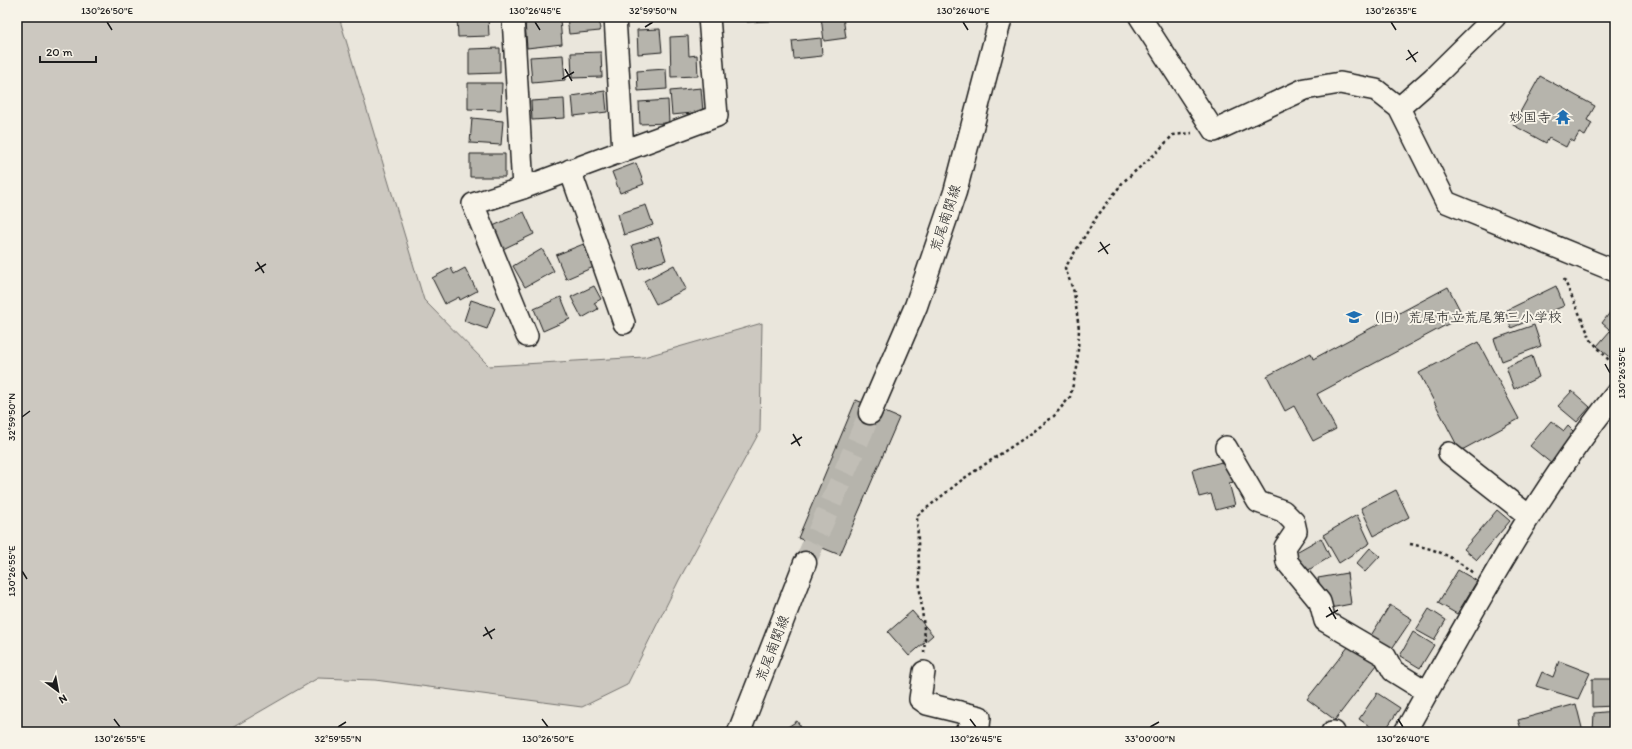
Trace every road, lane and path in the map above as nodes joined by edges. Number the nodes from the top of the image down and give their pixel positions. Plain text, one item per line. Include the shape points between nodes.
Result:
1 (513, 17) edge
2 (615, 17) edge
3 (709, 17) edge
4 (1001, 17) edge
5 (1495, 17) edge
6 (1141, 18) edge
7 (1399, 108) junction
8 (1214, 131) junction
9 (623, 151) junction
10 (570, 170) junction
11 (523, 188) junction
12 (1615, 271) edge
13 (1564, 278) dead end
14 (624, 323) dead end
15 (527, 336) dead end
16 (1615, 367) edge
17 (1615, 395) edge
18 (870, 412) tunnel mouth
19 (1226, 447) dead end
20 (1449, 453) dead end
21 (1529, 516) junction
22 (1410, 544) dead end
23 (805, 563) tunnel mouth
24 (1486, 586) junction
25 (924, 672) joint
26 (1427, 692) junction
27 (739, 732) edge
28 (966, 732) edge
29 (1404, 732) edge

1 - 11 street
2 - 9 street
3 - 9 street via 717,116
4 - 18 main road, 荒尾南関線 via 955,192 916,306
5 - 7 street
6 - 8 street
7 - 8 street via 1376,90 1340,83 1305,89
7 - 12 street via 1446,202
8 - 25 path via 1173,135 1123,182 1096,218 1066,268 1074,292 1079,329 1077,368 1070,397 1054,416 963,479 917,516 925,638
9 - 10 street
10 - 11 street
10 - 14 street
11 - 15 street via 472,204
13 - 16 path via 1591,340
17 - 21 street
19 - 26 street via 1258,502 1283,510 1294,522 1296,531 1285,547 1287,562 1320,602 1326,621 1385,656 1393,670
20 - 21 street
21 - 24 street
22 - 24 path via 1443,552
23 - 27 main road, 荒尾南関線
24 - 26 street
25 - 28 street via 920,699 927,704 980,717 979,726
26 - 29 street

